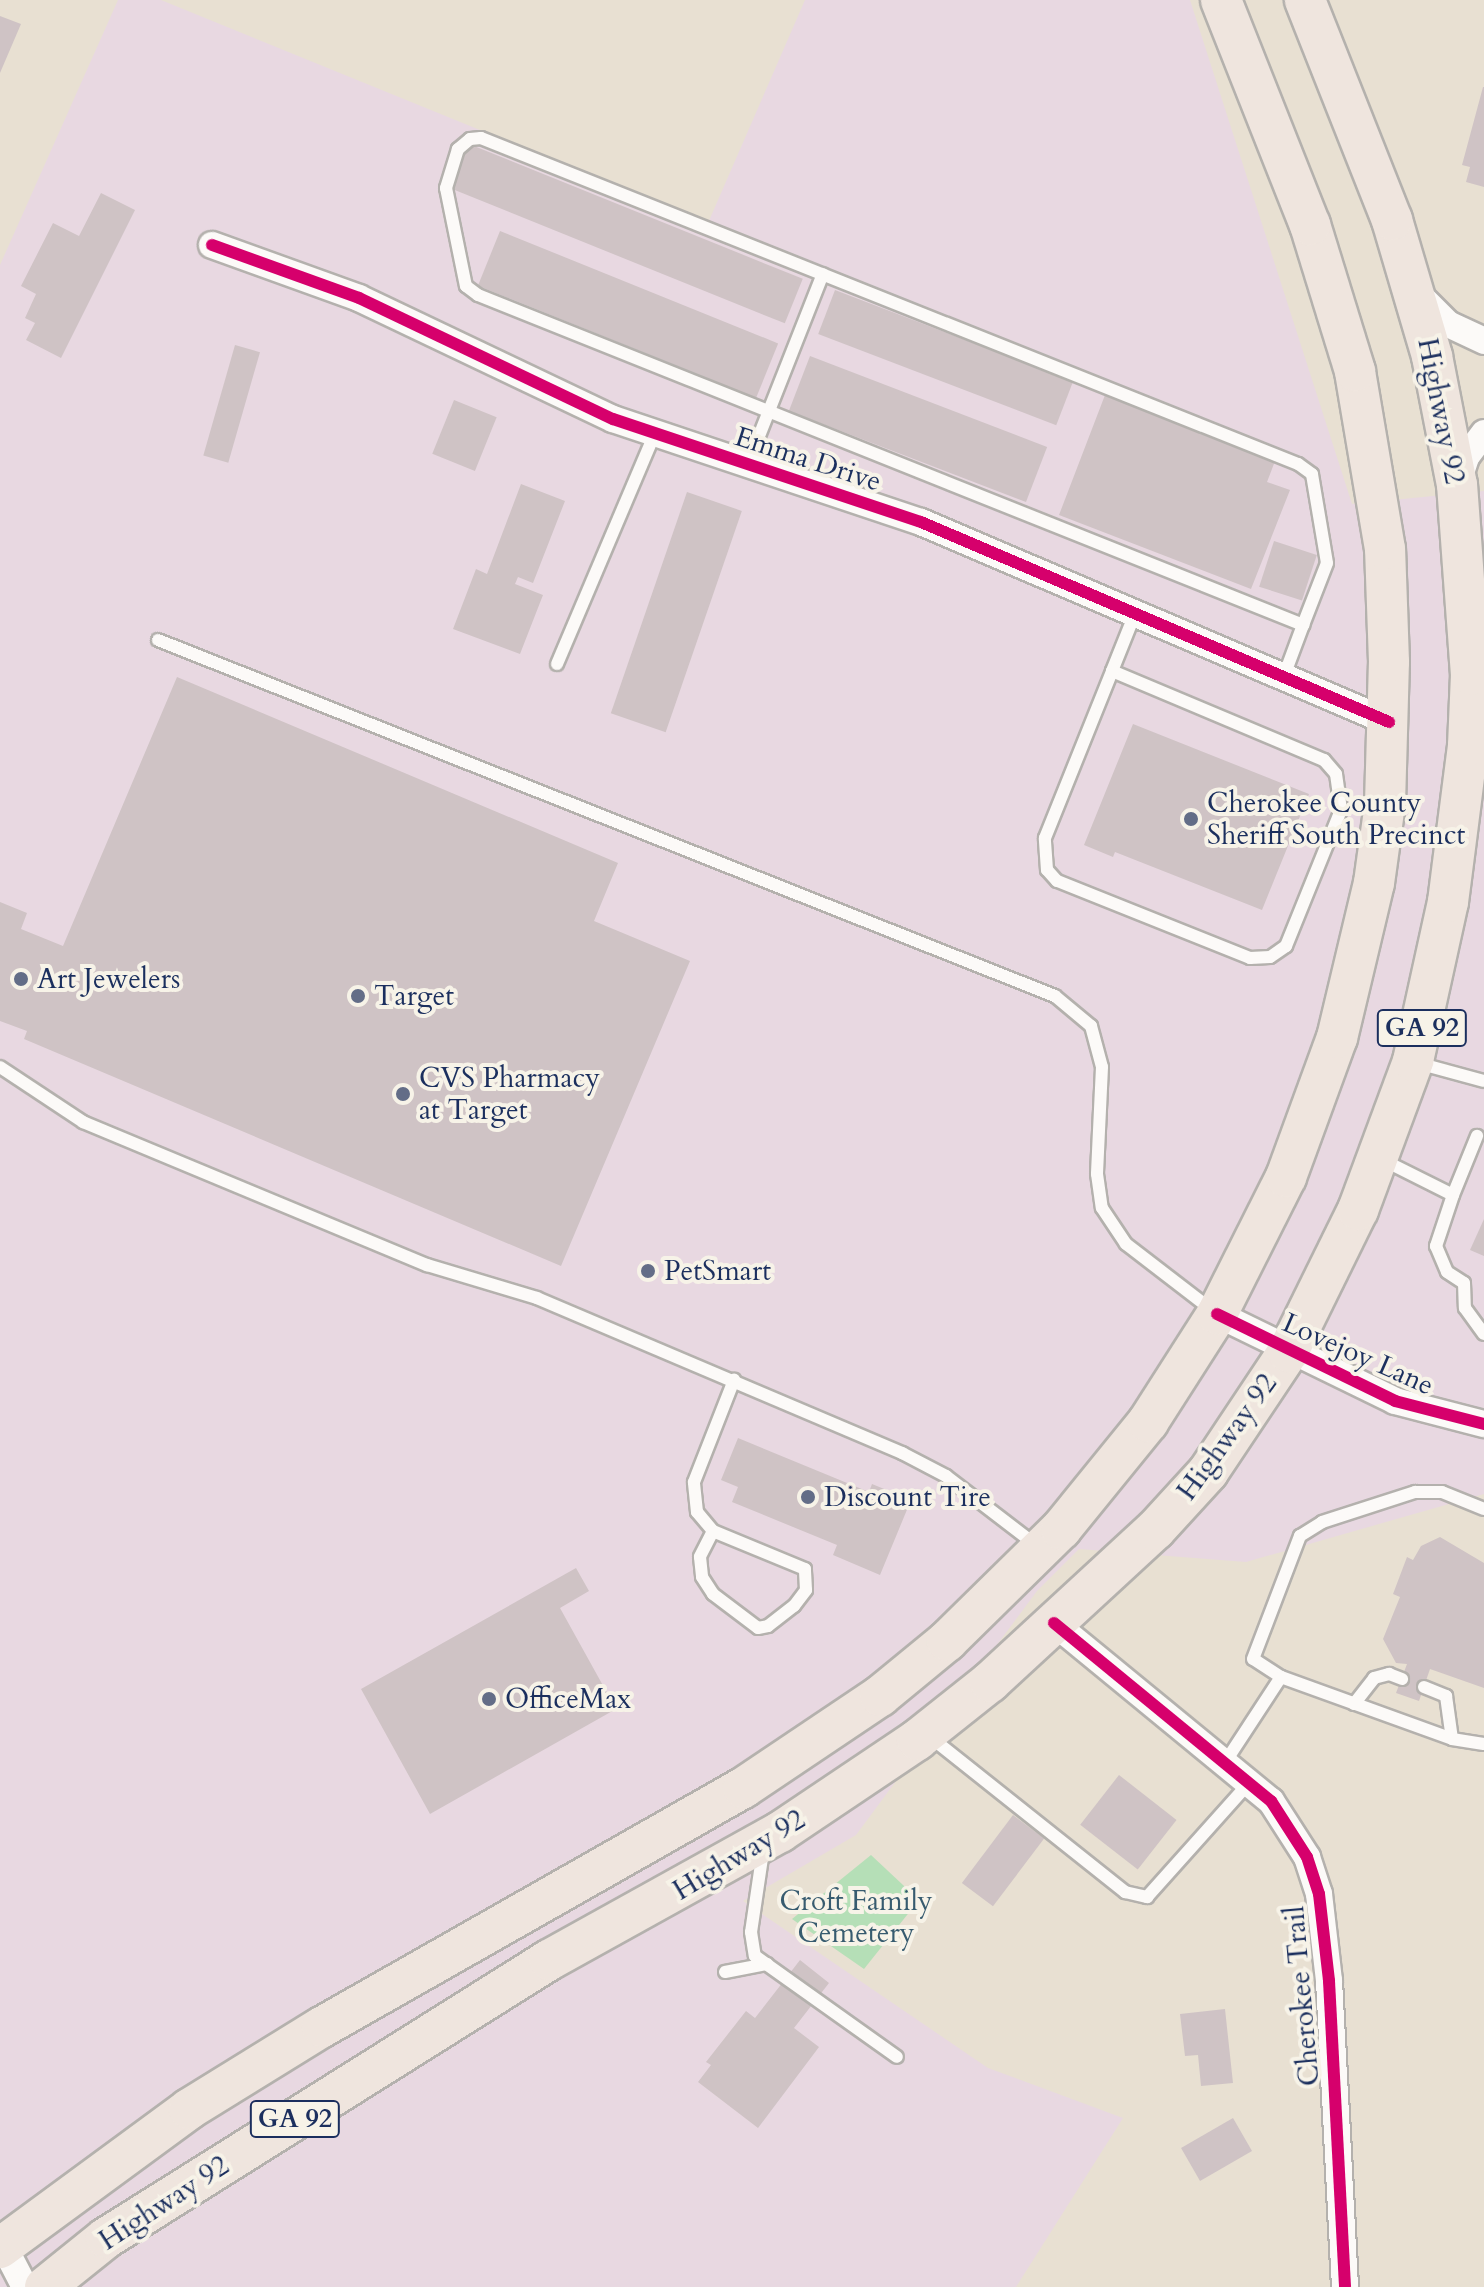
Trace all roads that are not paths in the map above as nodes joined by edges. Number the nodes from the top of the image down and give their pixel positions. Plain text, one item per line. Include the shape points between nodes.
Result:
1 (1221, 0) edge
2 (1305, 0) edge
3 (212, 245) dead end
4 (823, 274) junction
5 (1412, 283) junction
6 (1484, 341) edge
7 (768, 411) junction
8 (1484, 433) edge
9 (654, 435) junction
10 (747, 465) junction
11 (1457, 485) junction
12 (1136, 611) junction
13 (1303, 625) junction
14 (158, 640) dead end
15 (557, 664) dead end
16 (1112, 671) junction
17 (1284, 676) junction
18 (1389, 722) junction
19 (1476, 726) edge
20 (1413, 1061) junction
21 (0, 1067) edge
22 (1484, 1081) edge
23 (1477, 1136) dead end
24 (1380, 1158) junction
25 (1453, 1195) junction
26 (1217, 1314) junction
27 (1484, 1334) edge
28 (1288, 1352) junction
29 (734, 1380) junction
30 (1484, 1424) edge
31 (1484, 1509) edge
32 (713, 1531) junction
33 (1041, 1549) junction
34 (1054, 1623) junction
35 (1281, 1677) junction
36 (1402, 1679) dead end
37 (1424, 1687) dead end
38 (1354, 1704) junction
39 (925, 1733) junction
40 (1452, 1739) junction
41 (1484, 1744) edge
42 (1224, 1764) junction
43 (1248, 1784) junction
44 (764, 1841) junction
45 (767, 1964) junction
46 (725, 1972) dead end
47 (897, 2057) dead end
48 (106, 2238) junction
49 (2, 2244) edge
50 (25, 2287) edge
51 (45, 2287) edge
52 (96, 2287) edge
53 (1345, 2287) edge

1 - 18 main road, Highway 92 / GA 92 via 1310,225 1355,371 1385,549
2 - 5 main road, Highway 92 / GA 92
3 - 9 street, Emma Drive via 359,298
4 - 7 lane
4 - 7 lane via 481,138 458,149 446,188 466,286
4 - 13 lane via 1312,474 1327,563
5 - 6 street via 1429,310
5 - 11 main road, Highway 92 / GA 92
7 - 10 lane
7 - 13 lane
8 - 11 street via 1466,457
9 - 10 street, Emma Drive
9 - 15 lane
10 - 12 street, Emma Drive via 921,522
11 - 19 main road, Highway 92 / GA 92
12 - 16 lane
12 - 17 street, Emma Drive
13 - 17 lane
14 - 26 lane via 1055,996 1091,1026 1102,1067 1097,1174 1102,1208 1126,1244
16 - 16 lane via 1045,838 1047,870 1057,881 1235,952 1270,957 1286,946 1341,810 1336,774 1324,760
17 - 18 street, Emma Drive
18 - 26 main road, Highway 92 / GA 92 via 1374,883 1337,1038 1286,1177
19 - 20 main road, Highway 92 / GA 92 via 1448,902
20 - 22 lane
20 - 24 main road, Highway 92 / GA 92
21 - 29 lane via 83,1122 427,1265 537,1298
23 - 25 lane
24 - 25 lane
24 - 28 main road, Highway 92 / GA 92
25 - 27 lane via 1436,1246 1447,1272 1464,1283 1465,1308
26 - 28 street, Lovejoy Lane
26 - 33 main road, Highway 92 / GA 92 via 1148,1422
28 - 30 street, Lovejoy Lane via 1395,1401
28 - 34 main road, Highway 92 / GA 92 via 1208,1472 1122,1563
29 - 32 lane via 694,1482 697,1512
29 - 33 lane via 946,1476
31 - 35 lane via 1442,1492 1415,1492 1322,1522 1300,1536 1253,1659
32 - 32 lane via 805,1569 806,1590 794,1606 758,1628 713,1594 702,1577 700,1557
33 - 49 main road, Highway 92 / GA 92 via 947,1641 880,1696 743,1788 534,1903 229,2084
34 - 39 main road, Highway 92 / GA 92
34 - 42 street, Cherokee Trail
35 - 38 lane
35 - 42 lane
36 - 38 lane via 1389,1674 1374,1678
37 - 40 lane via 1446,1696
38 - 40 lane
39 - 43 lane via 1125,1892 1147,1897
39 - 44 main road, Highway 92 / GA 92
40 - 41 lane
42 - 43 street, Cherokee Trail
43 - 53 street, Cherokee Trail via 1292,1827 1319,1894 1329,1981
44 - 45 lane via 751,1932 755,1956
44 - 48 main road, Highway 92 / GA 92 via 549,1960
45 - 46 lane
45 - 47 lane
48 - 51 main road, Highway 92 / GA 92
48 - 52 main road
49 - 50 street

